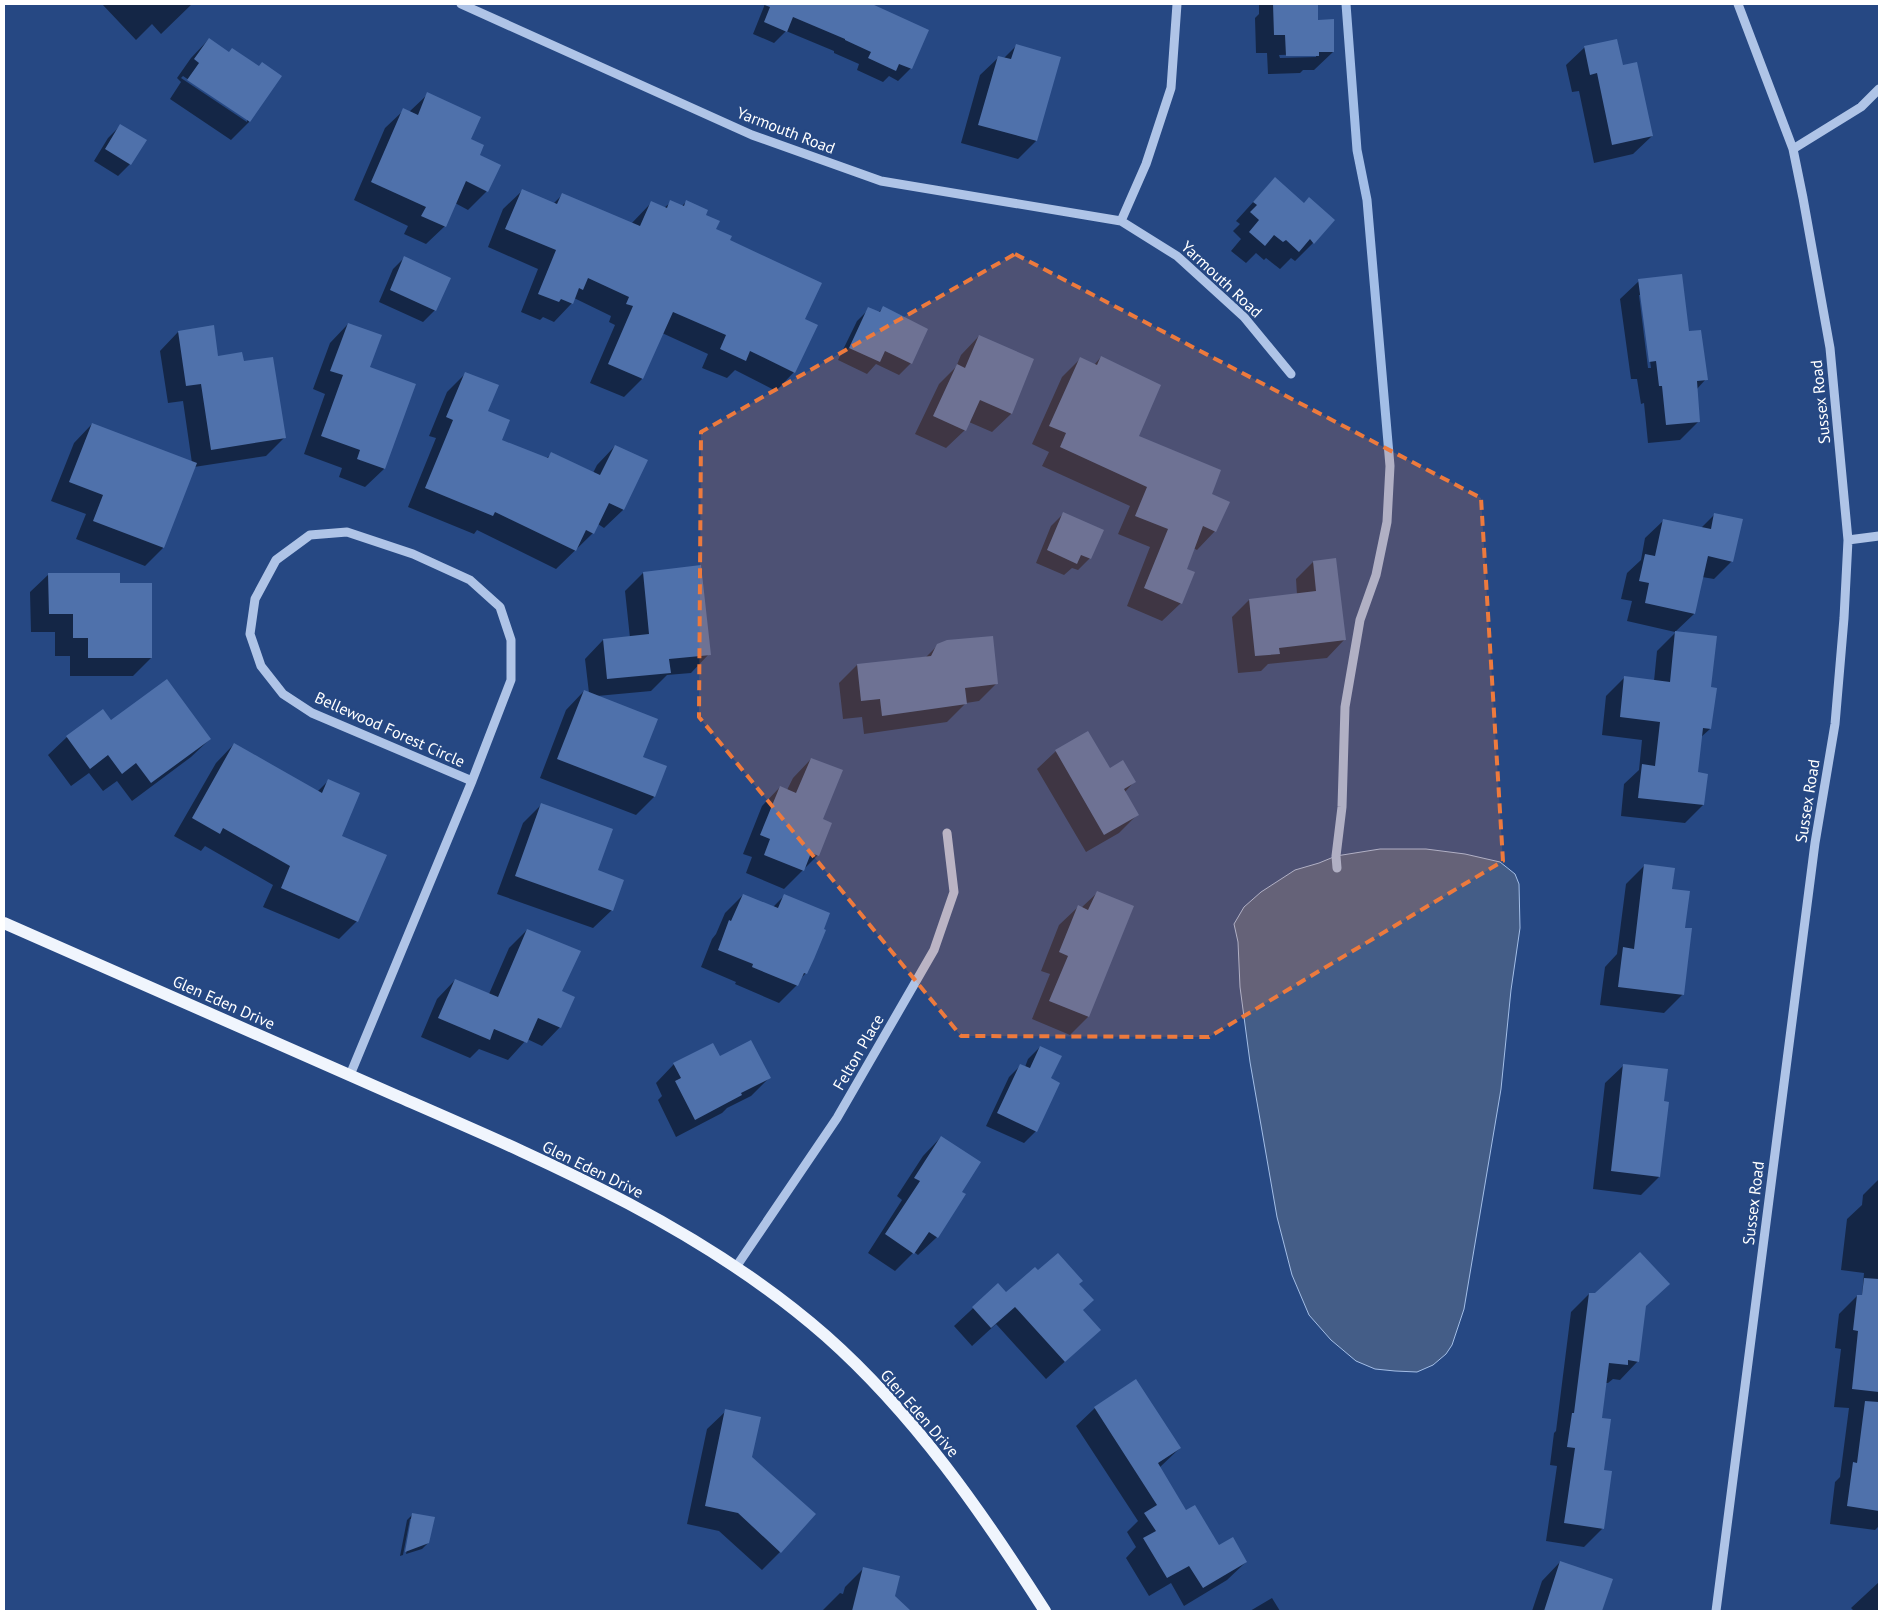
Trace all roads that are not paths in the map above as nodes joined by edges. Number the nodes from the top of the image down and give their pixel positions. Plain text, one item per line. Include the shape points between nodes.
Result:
1 (461, 4) edge
2 (1177, 4) edge
3 (1738, 4) edge
4 (1879, 89) edge
5 (1792, 149) junction
6 (1121, 221) junction
7 (1292, 374) dead end
8 (1879, 536) edge
9 (1848, 540) junction
10 (472, 781) junction
11 (947, 833) dead end
12 (4, 923) edge
13 (350, 1075) junction
14 (736, 1267) junction
15 (1045, 1611) edge
16 (1716, 1611) edge

1 - 6 street, Yarmouth Road via 752,135 882,181
2 - 6 street via 1171,88 1146,164
3 - 5 street, Sussex Road
4 - 5 street via 1860,107
5 - 9 street, Sussex Road via 1830,348
6 - 7 street, Yarmouth Road via 1177,256 1244,317
8 - 9 street
9 - 16 street, Sussex Road via 1835,724 1814,852
10 - 10 street, Bellewood Forest Circle via 510,680 511,640 500,607 470,580 413,554 347,532 310,535 276,560 255,599 250,634 260,666 282,694 312,713
10 - 13 street, Bellewood Forest Circle
11 - 14 street, Felton Place via 954,892 934,950 837,1118
12 - 13 main road, Glen Eden Drive
13 - 14 main road, Glen Eden Drive via 624,1201
14 - 15 main road, Glen Eden Drive via 826,1336 874,1383 964,1490

